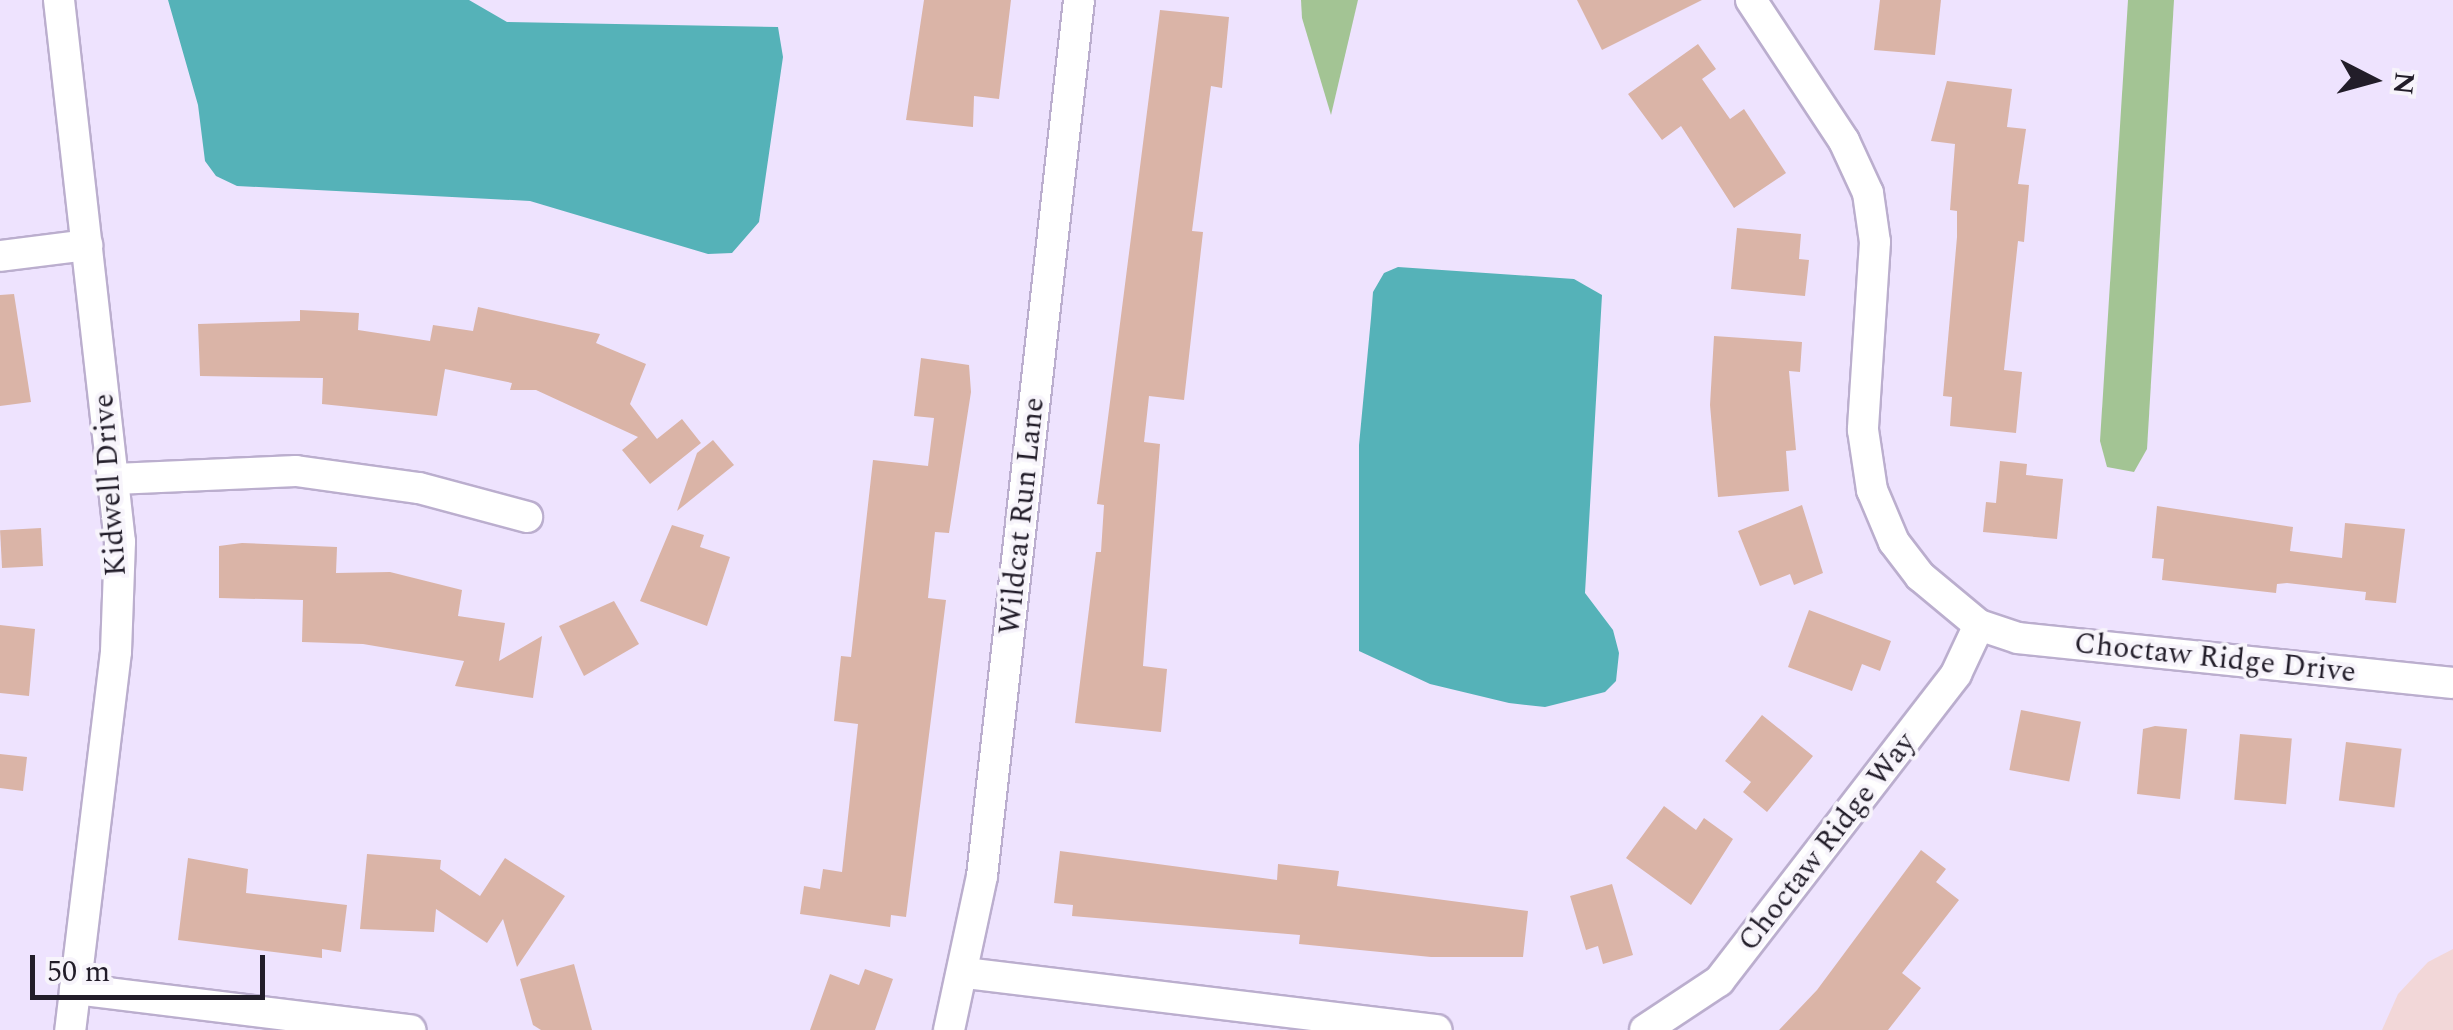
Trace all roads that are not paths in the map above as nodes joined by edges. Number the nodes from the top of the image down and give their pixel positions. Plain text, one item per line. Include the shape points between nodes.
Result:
1 (59, 0) edge
2 (1079, 0) edge
3 (1751, 0) edge
4 (87, 245) junction
5 (0, 256) edge
6 (114, 479) junction
7 (527, 518) dead end
8 (1979, 625) junction
9 (2453, 683) edge
10 (965, 974) junction
11 (75, 989) junction
12 (70, 1030) edge
13 (410, 1030) edge
14 (949, 1030) edge
15 (1437, 1030) edge
16 (1644, 1030) edge

1 - 4 street, Kidwell Drive
2 - 10 street, Wildcat Run Lane via 982,876
3 - 8 street via 1844,142 1868,194 1875,242 1863,430 1872,490 1894,542 1920,576
4 - 5 street
4 - 6 street, Kidwell Drive
6 - 7 street via 296,471 394,483
6 - 11 street, Kidwell Drive via 116,652
8 - 9 street, Choctaw Ridge Drive via 2018,638
8 - 16 street, Choctaw Ridge Way via 1956,674 1719,981
10 - 14 street, Wildcat Run Lane
10 - 15 street
11 - 12 street, Kidwell Drive
11 - 13 street

